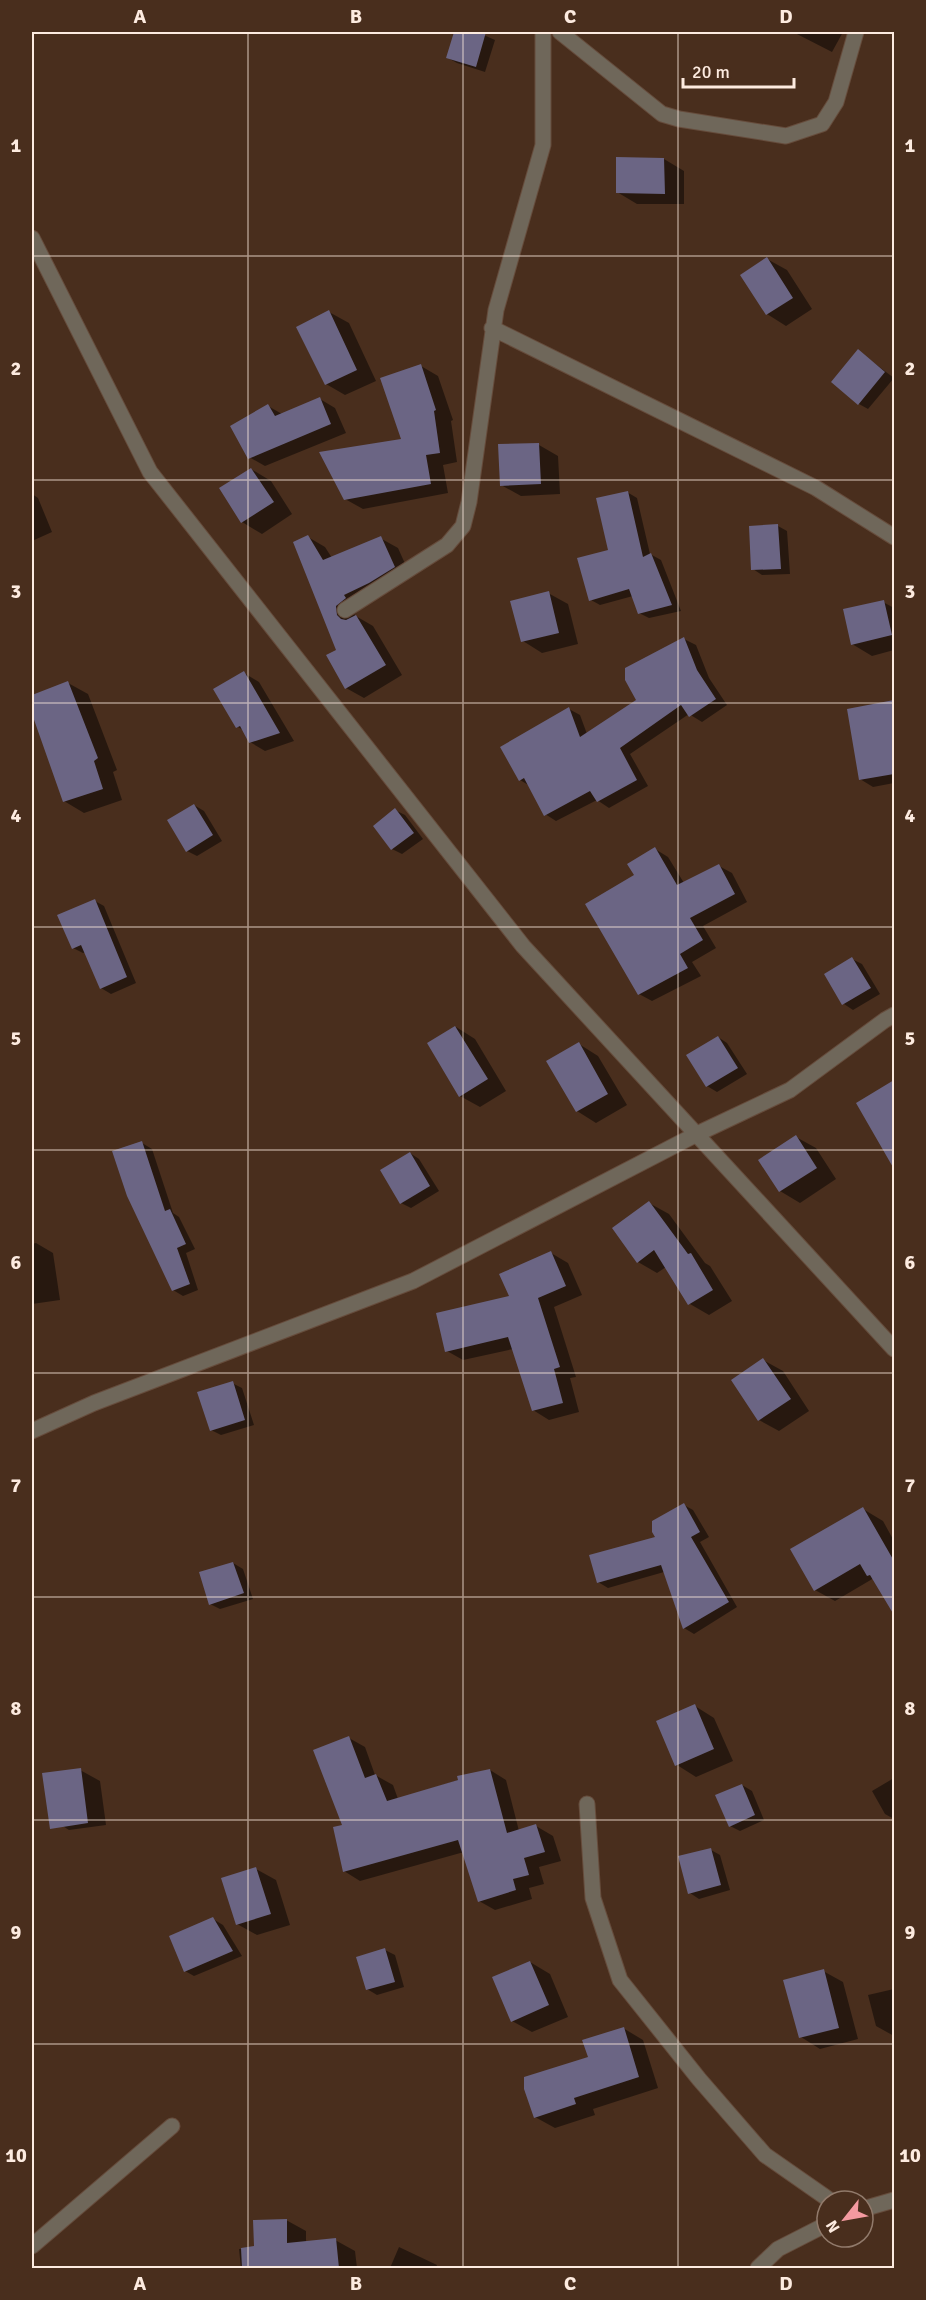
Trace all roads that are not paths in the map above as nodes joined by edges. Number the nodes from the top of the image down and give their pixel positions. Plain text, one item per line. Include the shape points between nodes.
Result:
1 (543, 32) edge
2 (560, 32) edge
3 (856, 32) edge
4 (32, 238) edge
5 (492, 328) junction
6 (894, 537) edge
7 (345, 610) dead end
8 (894, 1015) edge
9 (698, 1134) junction
10 (894, 1349) edge
11 (32, 1431) edge
12 (587, 1804) dead end
13 (172, 2126) dead end
14 (815, 2190) edge
15 (894, 2200) edge
16 (875, 2206) edge
17 (815, 2230) edge
18 (32, 2246) edge
19 (758, 2268) edge

1 - 5 street via 543,145
2 - 3 street via 662,114 786,135 822,124 836,102
4 - 9 street via 150,472 523,946
5 - 6 street via 816,488
5 - 7 street via 463,526 447,545
8 - 9 street via 790,1090
9 - 10 street
9 - 11 street via 413,1281 94,1403
12 - 14 street via 593,1898 620,1980 765,2155
13 - 18 street
15 - 16 street
17 - 19 street via 778,2249

